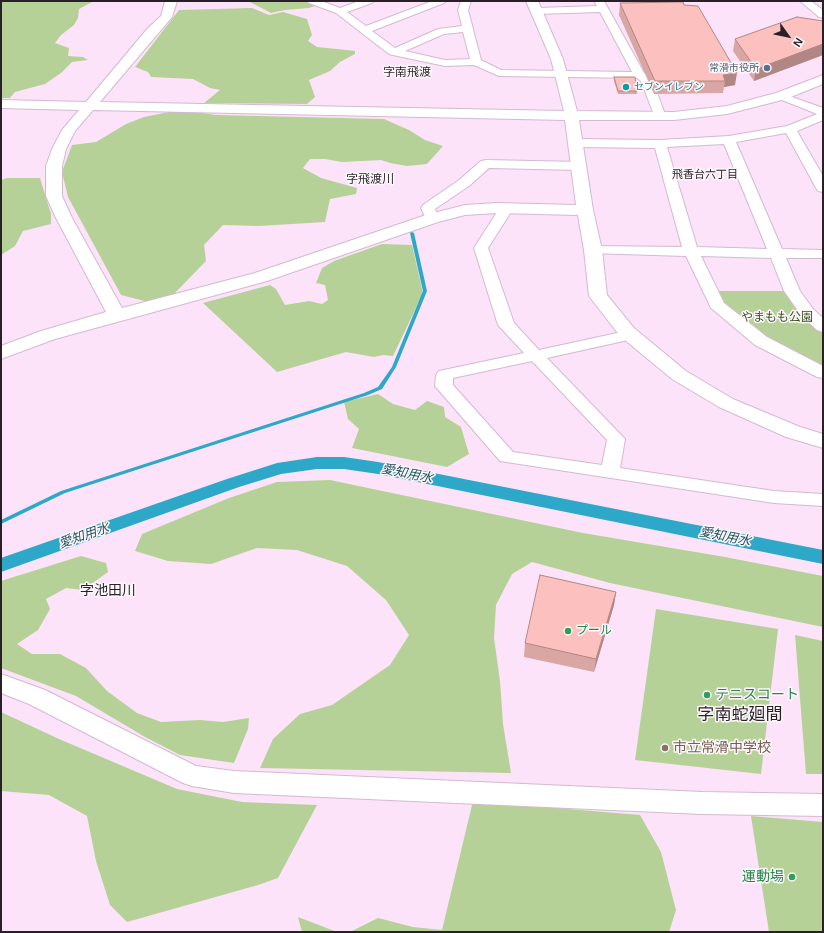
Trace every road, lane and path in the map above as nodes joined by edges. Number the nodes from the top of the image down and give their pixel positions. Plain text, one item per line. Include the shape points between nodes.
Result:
1 (171, 1) edge
2 (312, 1) edge
3 (369, 1) edge
4 (442, 1) edge
5 (466, 1) edge
6 (805, 1) edge
7 (602, 5) edge
8 (534, 6) edge
9 (340, 11) junction
10 (823, 15) edge
11 (468, 29) junction
12 (365, 30) junction
13 (395, 52) junction
14 (476, 62) junction
15 (562, 74) junction
16 (640, 75) junction
17 (823, 80) edge
18 (781, 96) junction
19 (1, 104) edge
20 (91, 105) junction
21 (823, 112) edge
22 (823, 116) edge
23 (572, 117) junction
24 (660, 117) junction
25 (790, 129) junction
26 (729, 140) junction
27 (576, 143) junction
28 (660, 144) junction
29 (579, 166) junction
30 (823, 188) edge
31 (503, 208) junction
32 (585, 210) junction
33 (432, 218) junction
34 (593, 250) junction
35 (691, 252) junction
36 (776, 253) junction
37 (823, 254) edge
38 (117, 315) junction
39 (823, 327) edge
40 (631, 335) junction
41 (1, 353) edge
42 (535, 356) junction
43 (823, 373) edge
44 (823, 441) edge
45 (610, 472) junction
46 (823, 500) edge
47 (1, 683) edge
48 (823, 805) edge

1 - 20 street via 166,17
2 - 9 street
3 - 9 street
4 - 12 street
5 - 11 street via 463,10
6 - 10 street
7 - 8 street
7 - 16 street
8 - 15 street
9 - 12 street
11 - 13 street via 442,31
11 - 14 street
12 - 13 street
13 - 14 street via 445,63
14 - 15 street via 499,73
15 - 16 street
15 - 23 street
16 - 24 street via 646,79
17 - 18 street
18 - 21 street
18 - 24 street via 727,110
19 - 20 street
20 - 23 street
20 - 38 street via 69,130 59,149 54,166 54,196
22 - 25 street
23 - 24 street
23 - 27 street
25 - 26 street
25 - 30 street
26 - 28 street
26 - 36 street
27 - 28 street
27 - 29 street
28 - 35 street
29 - 32 street
29 - 33 street via 486,164 428,208
31 - 32 street
31 - 33 street via 465,210
31 - 42 street via 504,212 481,248 506,325
32 - 34 street
33 - 38 street via 261,277
34 - 35 street
34 - 40 street via 598,296
35 - 36 street
35 - 43 street via 717,305 761,341
36 - 37 street
36 - 39 street via 797,299
38 - 41 street via 48,335
40 - 42 street
40 - 44 street via 679,375 726,403 792,432
42 - 45 street via 616,439
42 - 45 street via 445,375 444,386 507,457
45 - 46 street via 774,497
47 - 48 street via 36,697 192,776 234,782 702,803

